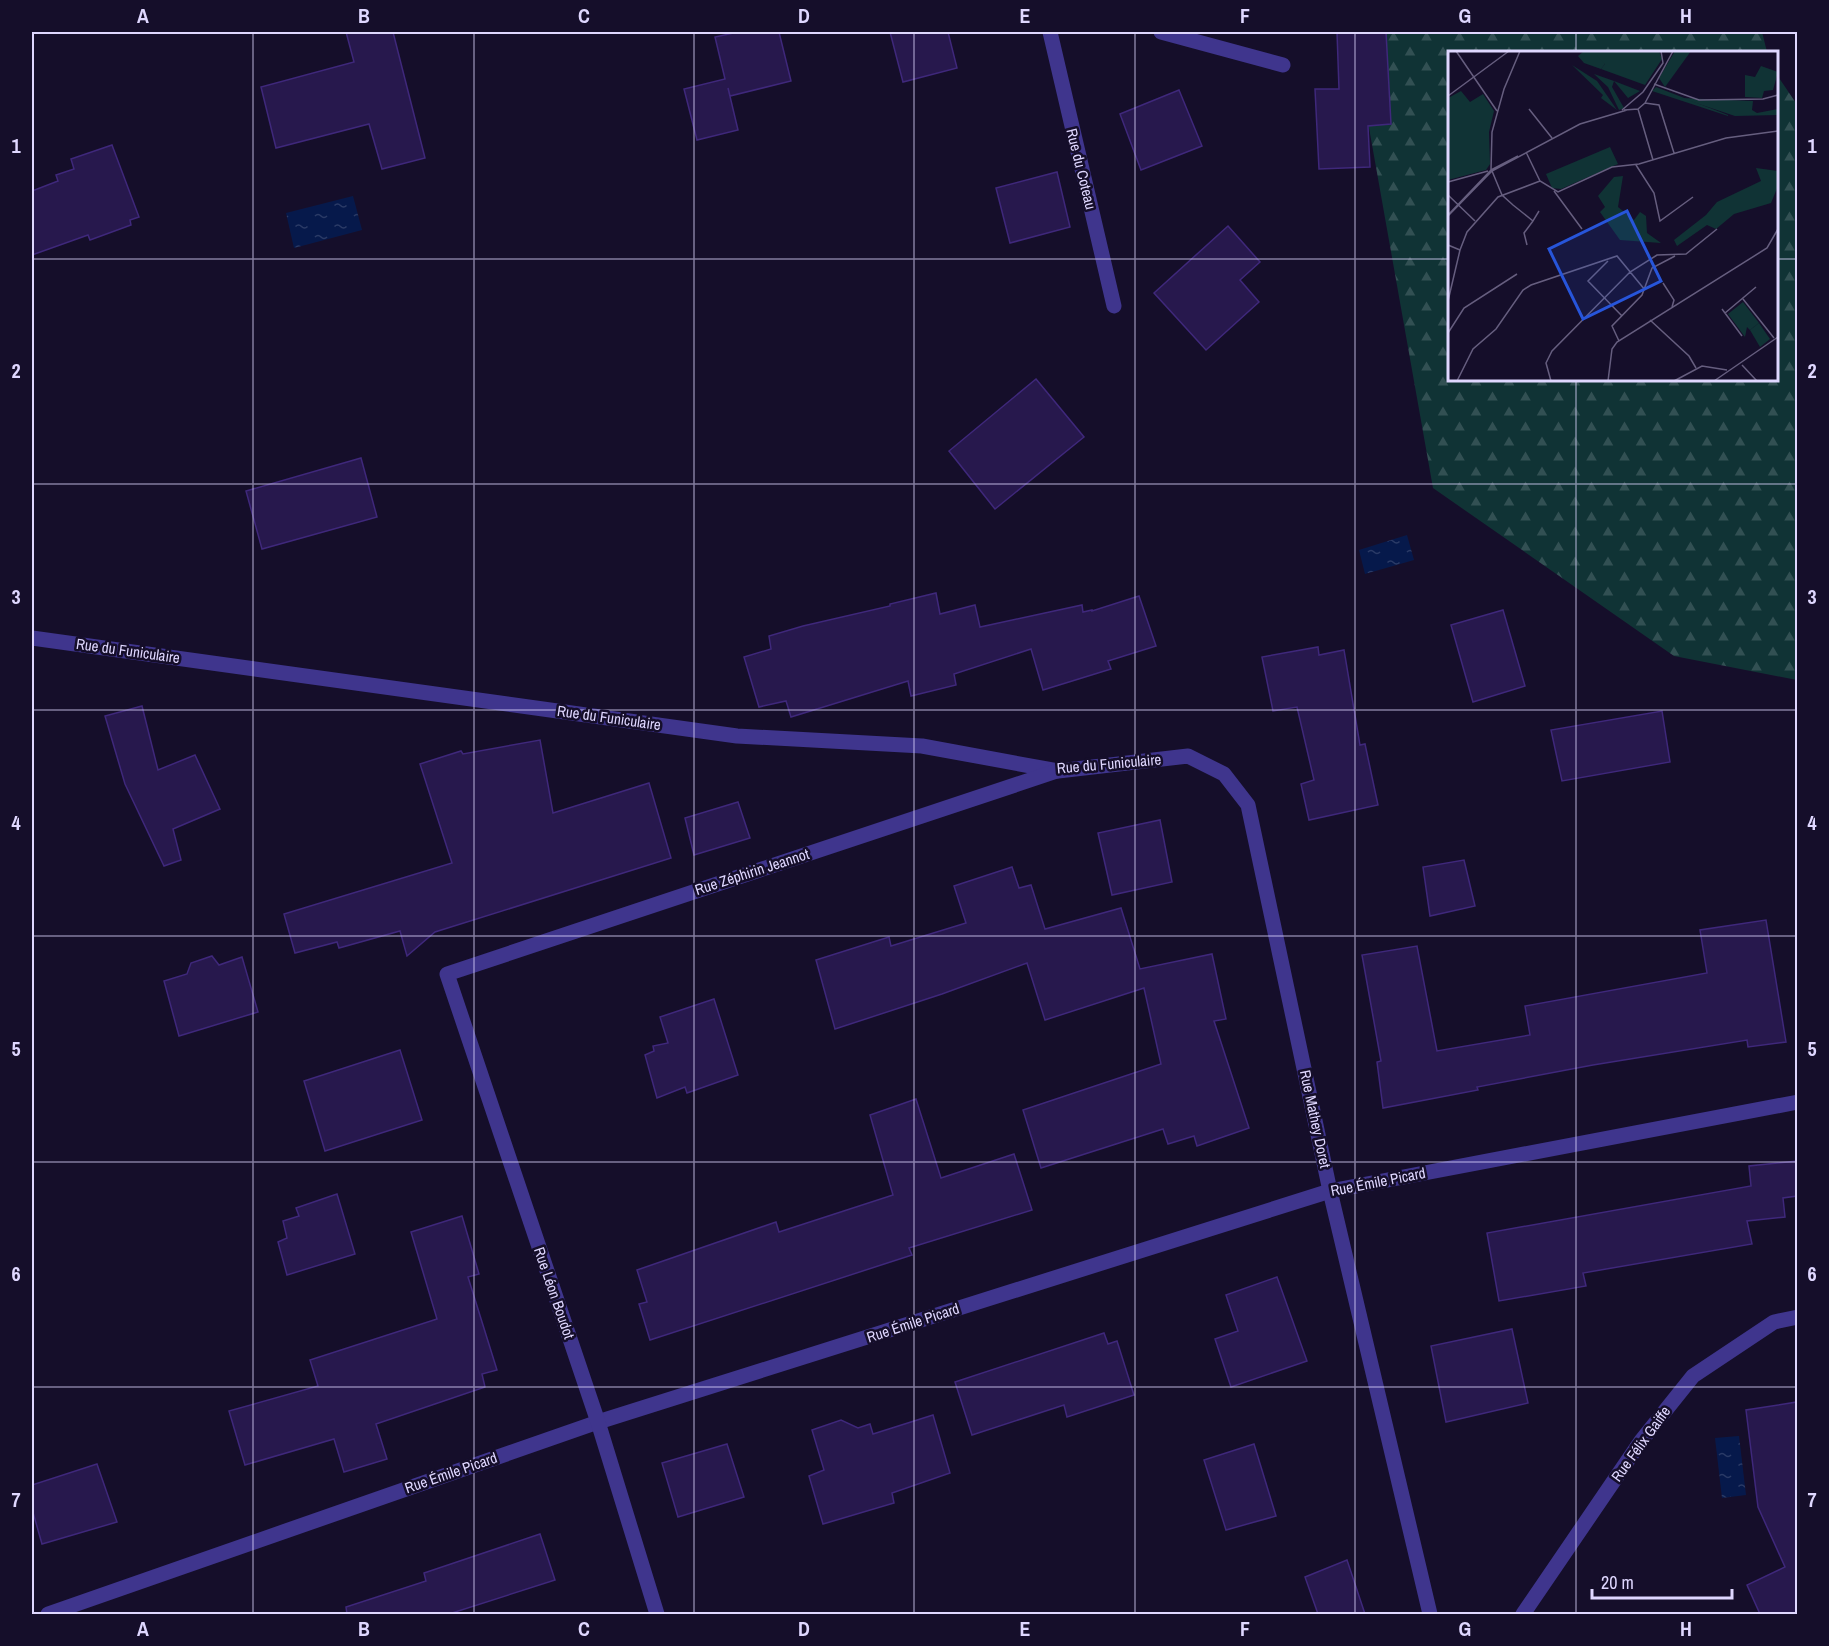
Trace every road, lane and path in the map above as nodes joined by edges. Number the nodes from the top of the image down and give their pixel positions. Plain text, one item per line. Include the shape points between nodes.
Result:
1 (1050, 32) edge
2 (1161, 32) edge
3 (1283, 65) dead end
4 (1114, 306) dead end
5 (32, 638) edge
6 (1188, 756) joint
7 (1058, 771) junction
8 (447, 974) joint
9 (1797, 1102) edge
10 (1330, 1191) junction
11 (1797, 1317) edge
12 (598, 1422) junction
13 (48, 1614) edge
14 (657, 1614) edge
15 (1430, 1614) edge
16 (1523, 1614) edge

1 - 4 street, Rue du Coteau
2 - 3 street
5 - 7 street, Rue du Funiculaire via 737,736 922,746
6 - 7 street, Rue du Funiculaire
6 - 10 street, Rue Mathey Doret via 1224,774 1248,804
7 - 8 street, Rue Zéphirin Jeannot
8 - 12 street, Rue Léon Boudot
9 - 10 street, Rue Émile Picard
10 - 12 street, Rue Émile Picard
10 - 15 street, Rue Mathey Doret
11 - 16 street, Rue Félix Gaiffe via 1774,1322 1693,1376 1641,1441
12 - 13 street, Rue Émile Picard
12 - 14 street, Rue Léon Boudot

